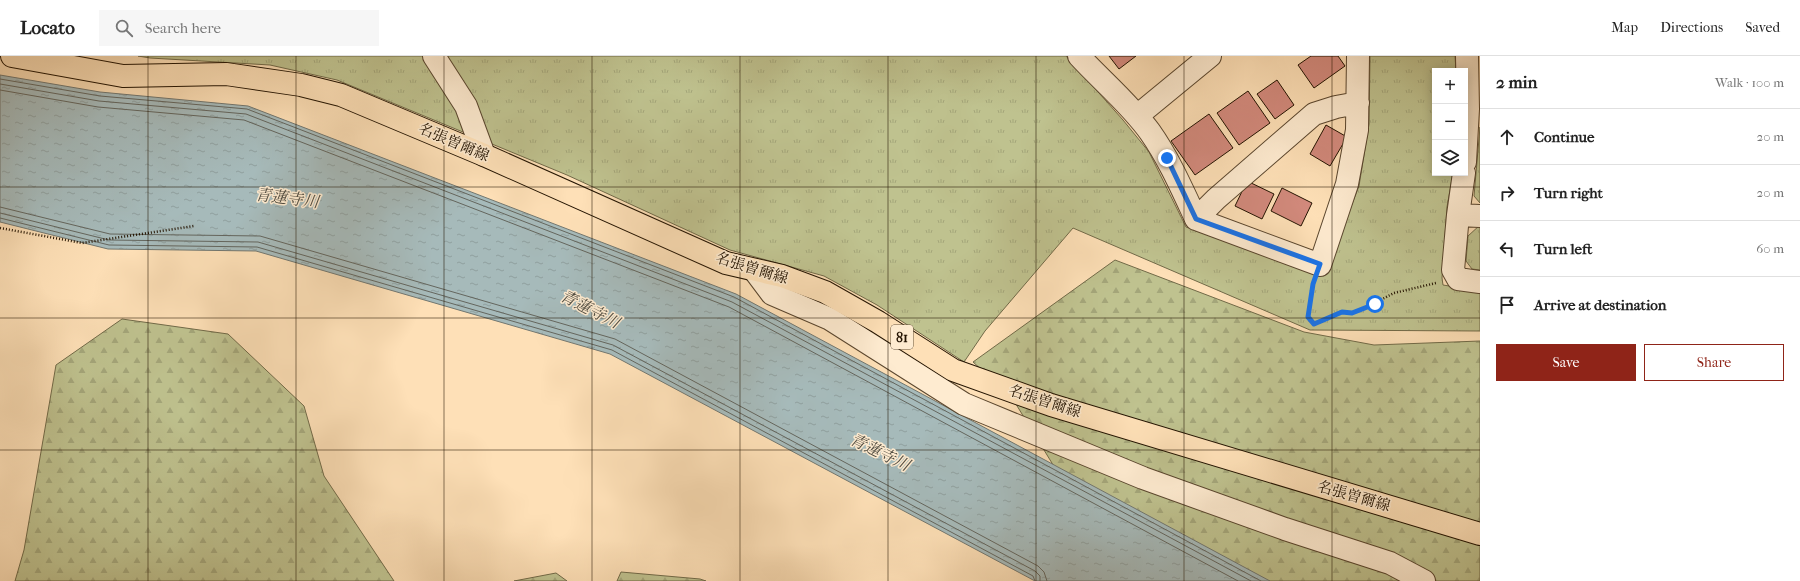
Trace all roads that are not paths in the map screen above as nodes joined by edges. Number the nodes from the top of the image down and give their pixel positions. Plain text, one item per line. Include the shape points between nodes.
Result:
1 (12, 56) edge
2 (434, 56) edge
3 (1079, 56) edge
4 (1210, 56) edge
5 (1358, 56) edge
6 (1467, 56) edge
7 (1358, 103) junction
8 (1474, 108) edge
9 (1137, 116) junction
10 (1468, 144) edge
11 (484, 155) junction
12 (1464, 176) edge
13 (1458, 215) junction
14 (1480, 216) edge
15 (1196, 219) junction
16 (754, 270) junction
17 (1480, 282) edge
18 (1480, 534) edge
19 (1424, 581) edge

1 - 11 main road, 名張曽爾線 / 81 via 123,76 226,74 301,85 341,95
2 - 11 street via 466,106
3 - 9 street
4 - 9 street
5 - 7 street
6 - 8 street
7 - 15 street via 1336,106 1314,114
7 - 15 street via 1357,130 1347,184 1320,264
8 - 10 street
9 - 15 street via 1167,158
11 - 16 main road, 名張曽爾線 / 81 via 726,263
12 - 13 street
13 - 14 street
13 - 17 street via 1452,270 1458,279
16 - 18 main road, 名張曽爾線 / 81 via 782,276 825,292 953,370 1051,405
16 - 19 street via 772,294 830,319 964,404 1143,478 1285,529 1390,563

